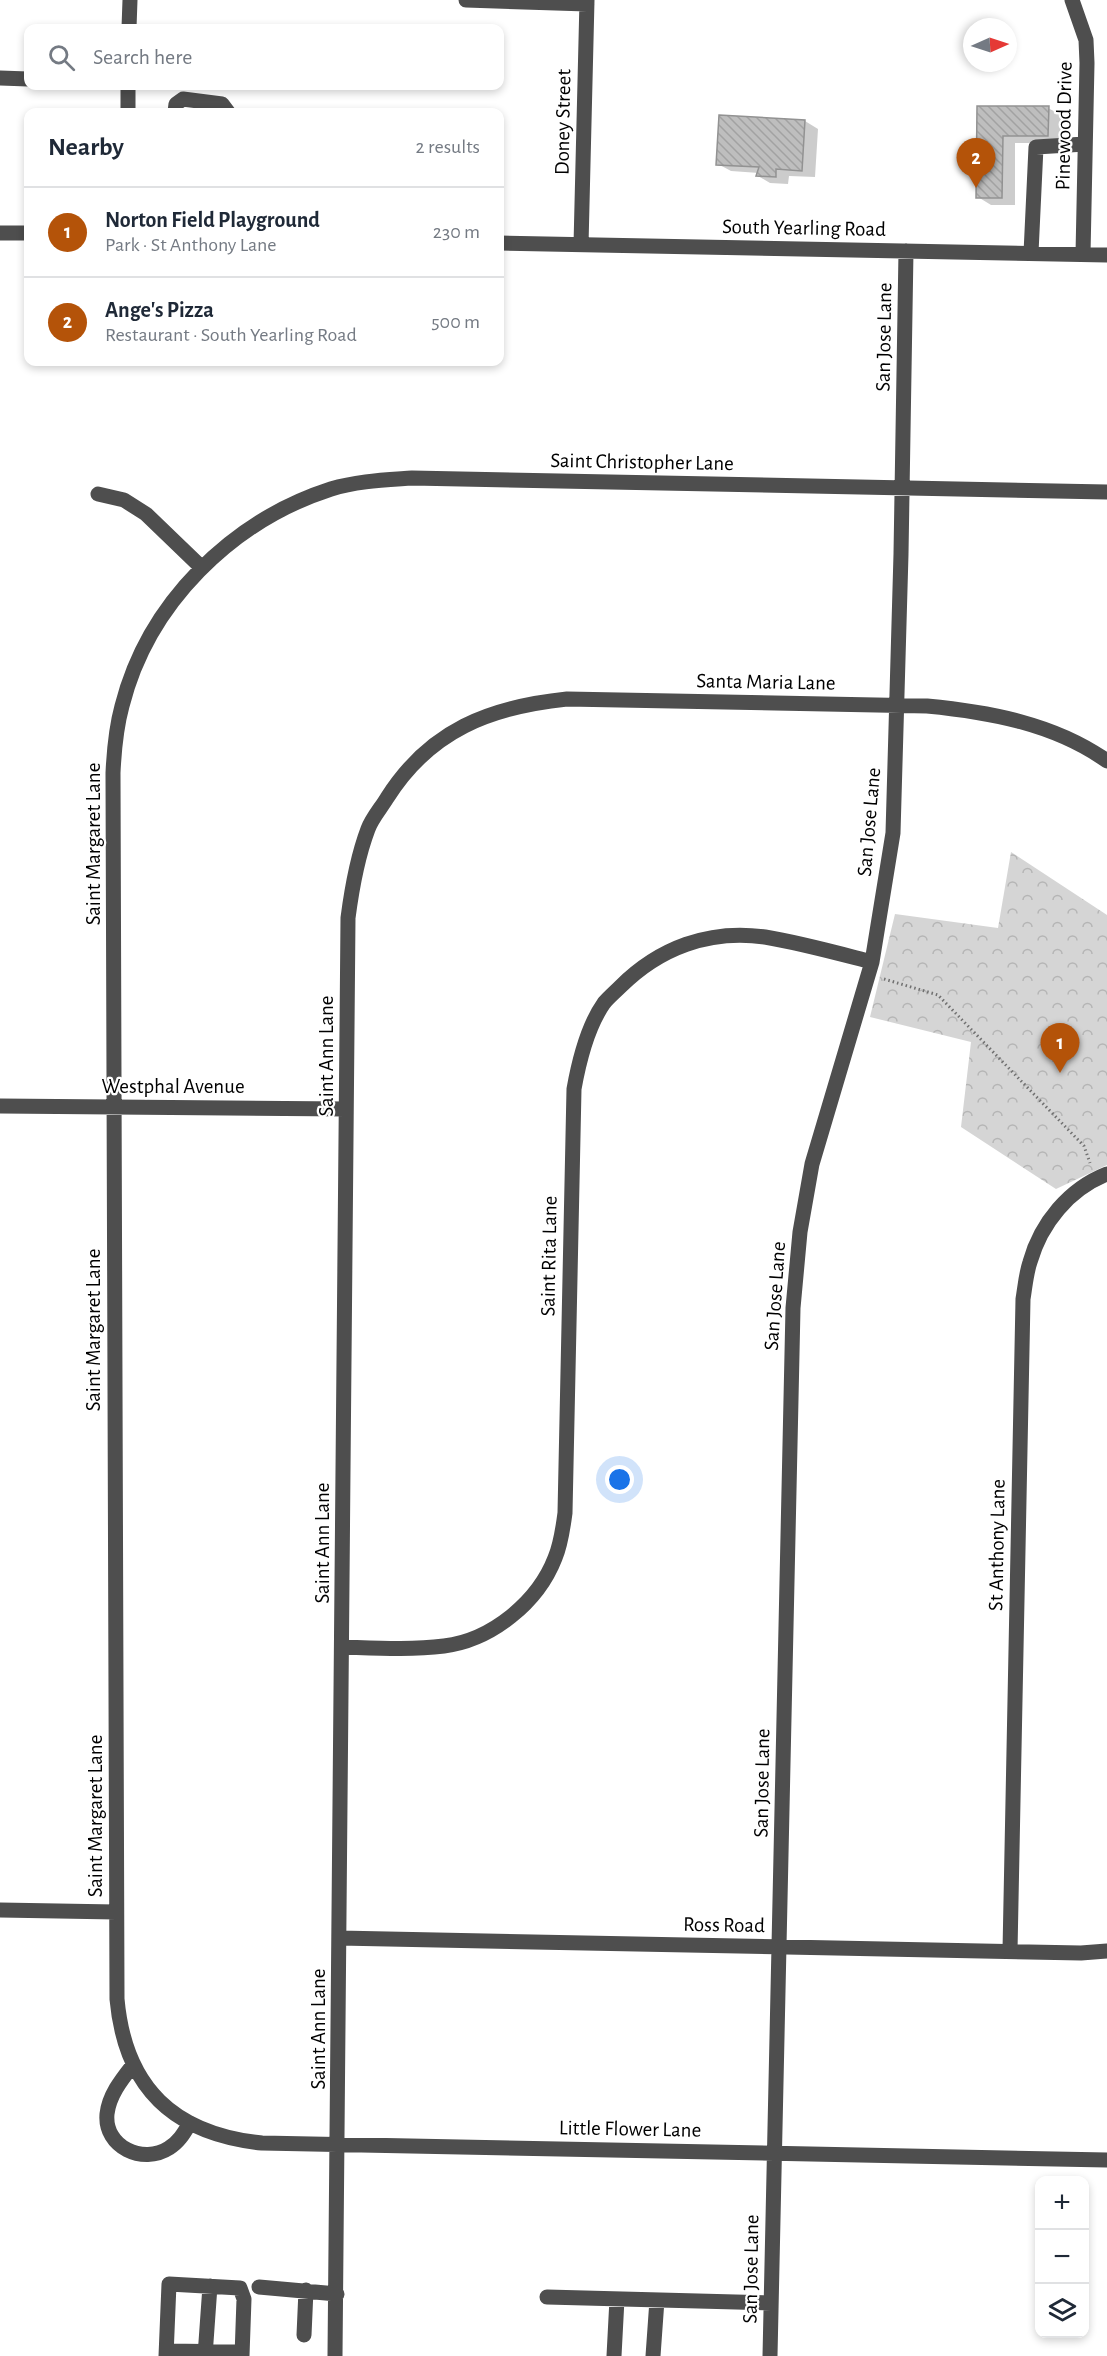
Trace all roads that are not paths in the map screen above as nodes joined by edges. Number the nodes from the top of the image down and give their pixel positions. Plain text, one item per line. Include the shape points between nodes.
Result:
1 (130, 0) edge
2 (466, 0) edge
3 (1072, 0) edge
4 (587, 2) edge
5 (129, 24) edge
6 (0, 78) edge
7 (24, 79) edge
8 (128, 90) edge
9 (128, 108) edge
10 (176, 108) edge
11 (225, 108) edge
12 (1085, 144) junction
13 (0, 233) edge
14 (24, 233) edge
15 (504, 243) edge
16 (581, 245) junction
17 (906, 251) junction
18 (1031, 253) junction
19 (1083, 254) junction
20 (1107, 255) edge
21 (902, 488) junction
22 (1107, 492) edge
23 (98, 494) dead end
24 (201, 567) junction
25 (897, 706) junction
26 (425, 751) joint
27 (1107, 761) edge
28 (870, 968) junction
29 (0, 1106) edge
30 (114, 1107) junction
31 (346, 1109) junction
32 (1102, 1177) edge
33 (343, 1647) junction
34 (0, 1910) edge
35 (116, 1912) junction
36 (339, 1938) junction
37 (779, 1947) junction
38 (1010, 1951) junction
39 (1107, 1951) edge
40 (133, 2065) junction
41 (161, 2104) joint
42 (190, 2123) junction
43 (338, 2145) junction
44 (775, 2152) junction
45 (1107, 2160) edge
46 (210, 2286) junction
47 (259, 2287) dead end
48 (306, 2290) junction
49 (337, 2294) junction
50 (547, 2297) dead end
51 (617, 2299) junction
52 (657, 2300) junction
53 (771, 2303) junction
54 (304, 2335) dead end
55 (166, 2354) edge
56 (205, 2354) edge
57 (242, 2354) edge
58 (335, 2356) edge
59 (614, 2356) edge
60 (653, 2356) edge
61 (770, 2356) edge

1 - 5 street
2 - 4 street
3 - 12 street, Pinewood Drive via 1086,40
4 - 16 street, Doney Street
6 - 7 street
8 - 9 street
10 - 11 street via 183,99 222,104
12 - 18 street via 1036,147
12 - 19 street, Pinewood Drive
13 - 14 street
15 - 16 street, South Yearling Road
16 - 17 street, South Yearling Road
17 - 18 street, South Yearling Road
17 - 21 street, San Jose Lane
18 - 19 street, South Yearling Road
19 - 20 street, South Yearling Road
21 - 22 street, Saint Christopher Lane
21 - 24 street, Saint Christopher Lane via 412,478 371,481 333,489 273,514 239,535
21 - 25 street, San Jose Lane
23 - 24 street via 124,500 146,514
24 - 30 street, Saint Margaret Lane via 147,642 125,696 115,739
25 - 26 street, Santa Maria Lane via 567,699 491,713 458,728
25 - 27 street, Santa Maria Lane via 974,711 1021,722 1057,735
25 - 28 street, San Jose Lane via 892,833
26 - 31 street, Saint Ann Lane via 394,786 369,826 355,869 348,918
28 - 33 street, Saint Rita Lane via 764,937 697,941 654,958 603,1004 580,1057 574,1089 565,1513 555,1558 528,1601 511,1617 467,1641 424,1648
28 - 37 street, San Jose Lane via 812,1164 800,1232 793,1308
29 - 30 street, Westphal Avenue
30 - 31 street, Westphal Avenue
30 - 35 street, Saint Margaret Lane
31 - 33 street, Saint Ann Lane
32 - 38 street, St Anthony Lane via 1066,1199 1044,1229 1030,1262 1023,1299
33 - 36 street, Saint Ann Lane
34 - 35 street
35 - 40 street, Saint Margaret Lane via 118,2015
36 - 37 street, Ross Road
36 - 43 street, Saint Ann Lane
37 - 38 street, Ross Road
37 - 44 street, San Jose Lane
38 - 39 street, Ross Road
40 - 41 street, Saint Margaret Lane
40 - 42 street via 115,2090 108,2111 107,2121 116,2141 130,2153 159,2153 175,2144
41 - 42 street, Little Flower Lane
42 - 43 street, Little Flower Lane via 234,2140
43 - 44 street, Little Flower Lane
43 - 49 street, Saint Ann Lane
44 - 45 street, Little Flower Lane
44 - 53 street, San Jose Lane
46 - 55 street via 169,2284
46 - 56 street
46 - 57 street via 240,2288 244,2299
47 - 48 street
48 - 49 street
48 - 54 street
49 - 58 street, Saint Ann Lane
50 - 51 street
51 - 52 street
51 - 59 street
52 - 53 street
52 - 60 street
53 - 61 street, San Jose Lane
55 - 56 street
56 - 57 street

